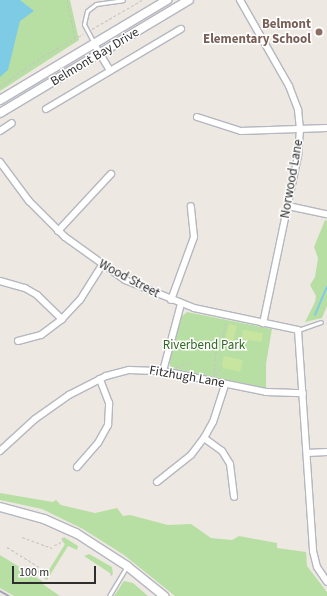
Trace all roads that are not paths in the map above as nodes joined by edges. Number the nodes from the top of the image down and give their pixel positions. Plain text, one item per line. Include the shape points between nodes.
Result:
1 (123, 0) edge
2 (168, 0) edge
3 (189, 0) edge
4 (240, 0) edge
5 (181, 29) dead end
6 (94, 44) junction
7 (100, 54) junction
8 (110, 71) junction
9 (0, 100) edge
10 (46, 109) dead end
11 (0, 113) edge
12 (198, 118) dead end
13 (12, 123) dead end
14 (327, 128) edge
15 (300, 129) junction
16 (0, 131) edge
17 (0, 162) edge
18 (111, 174) dead end
19 (191, 206) dead end
20 (288, 206) junction
21 (327, 214) edge
22 (58, 231) junction
23 (102, 265) junction
24 (0, 281) edge
25 (171, 300) junction
26 (181, 304) junction
27 (62, 319) junction
28 (321, 322) dead end
29 (263, 324) junction
30 (298, 330) junction
31 (18, 341) dead end
32 (162, 371) junction
33 (100, 379) junction
34 (225, 384) junction
35 (303, 393) junction
36 (204, 438) junction
37 (0, 451) edge
38 (327, 452) edge
39 (307, 453) junction
40 (77, 467) dead end
41 (157, 482) dead end
42 (234, 497) dead end
43 (0, 507) edge
44 (127, 566) junction
45 (327, 582) edge
46 (109, 596) edge
47 (164, 596) edge

1 - 6 lane via 96,4 87,11 84,24
2 - 6 street, Belmont Bay Drive
3 - 7 street, Belmont Bay Drive
4 - 15 street, Norwood Lane via 289,86 298,110
5 - 8 street
6 - 7 street
6 - 9 street, Belmont Bay Drive
7 - 8 street
7 - 11 street, Belmont Bay Drive
8 - 10 street
12 - 15 street via 241,130
13 - 16 street
14 - 15 street
15 - 20 street, Norwood Lane via 298,156
17 - 22 street, Wood Street via 29,200
18 - 22 street
19 - 25 street via 194,237
20 - 21 street
20 - 29 street, Norwood Lane
22 - 23 street, Wood Street
23 - 25 street, Wood Street via 137,286
23 - 27 street via 80,300
24 - 27 street via 25,288 37,295
25 - 26 street, Wood Street
26 - 29 street, Wood Street
26 - 32 street
27 - 31 street via 41,335
28 - 30 lane
29 - 30 street, Wood Street
30 - 35 street
32 - 33 street, Fitzhugh Lane via 129,370
32 - 34 street, Fitzhugh Lane via 215,378
33 - 37 street, Fitzhugh Lane via 54,405
33 - 40 street via 109,403 108,425 98,443
34 - 35 street, Fitzhugh Lane via 272,393
34 - 36 street via 213,422
35 - 39 street
36 - 41 street via 191,455
36 - 42 street via 222,451 230,464
38 - 39 street
39 - 45 street via 313,551 317,567
43 - 44 street via 27,513 60,526
44 - 46 lane
44 - 47 street

